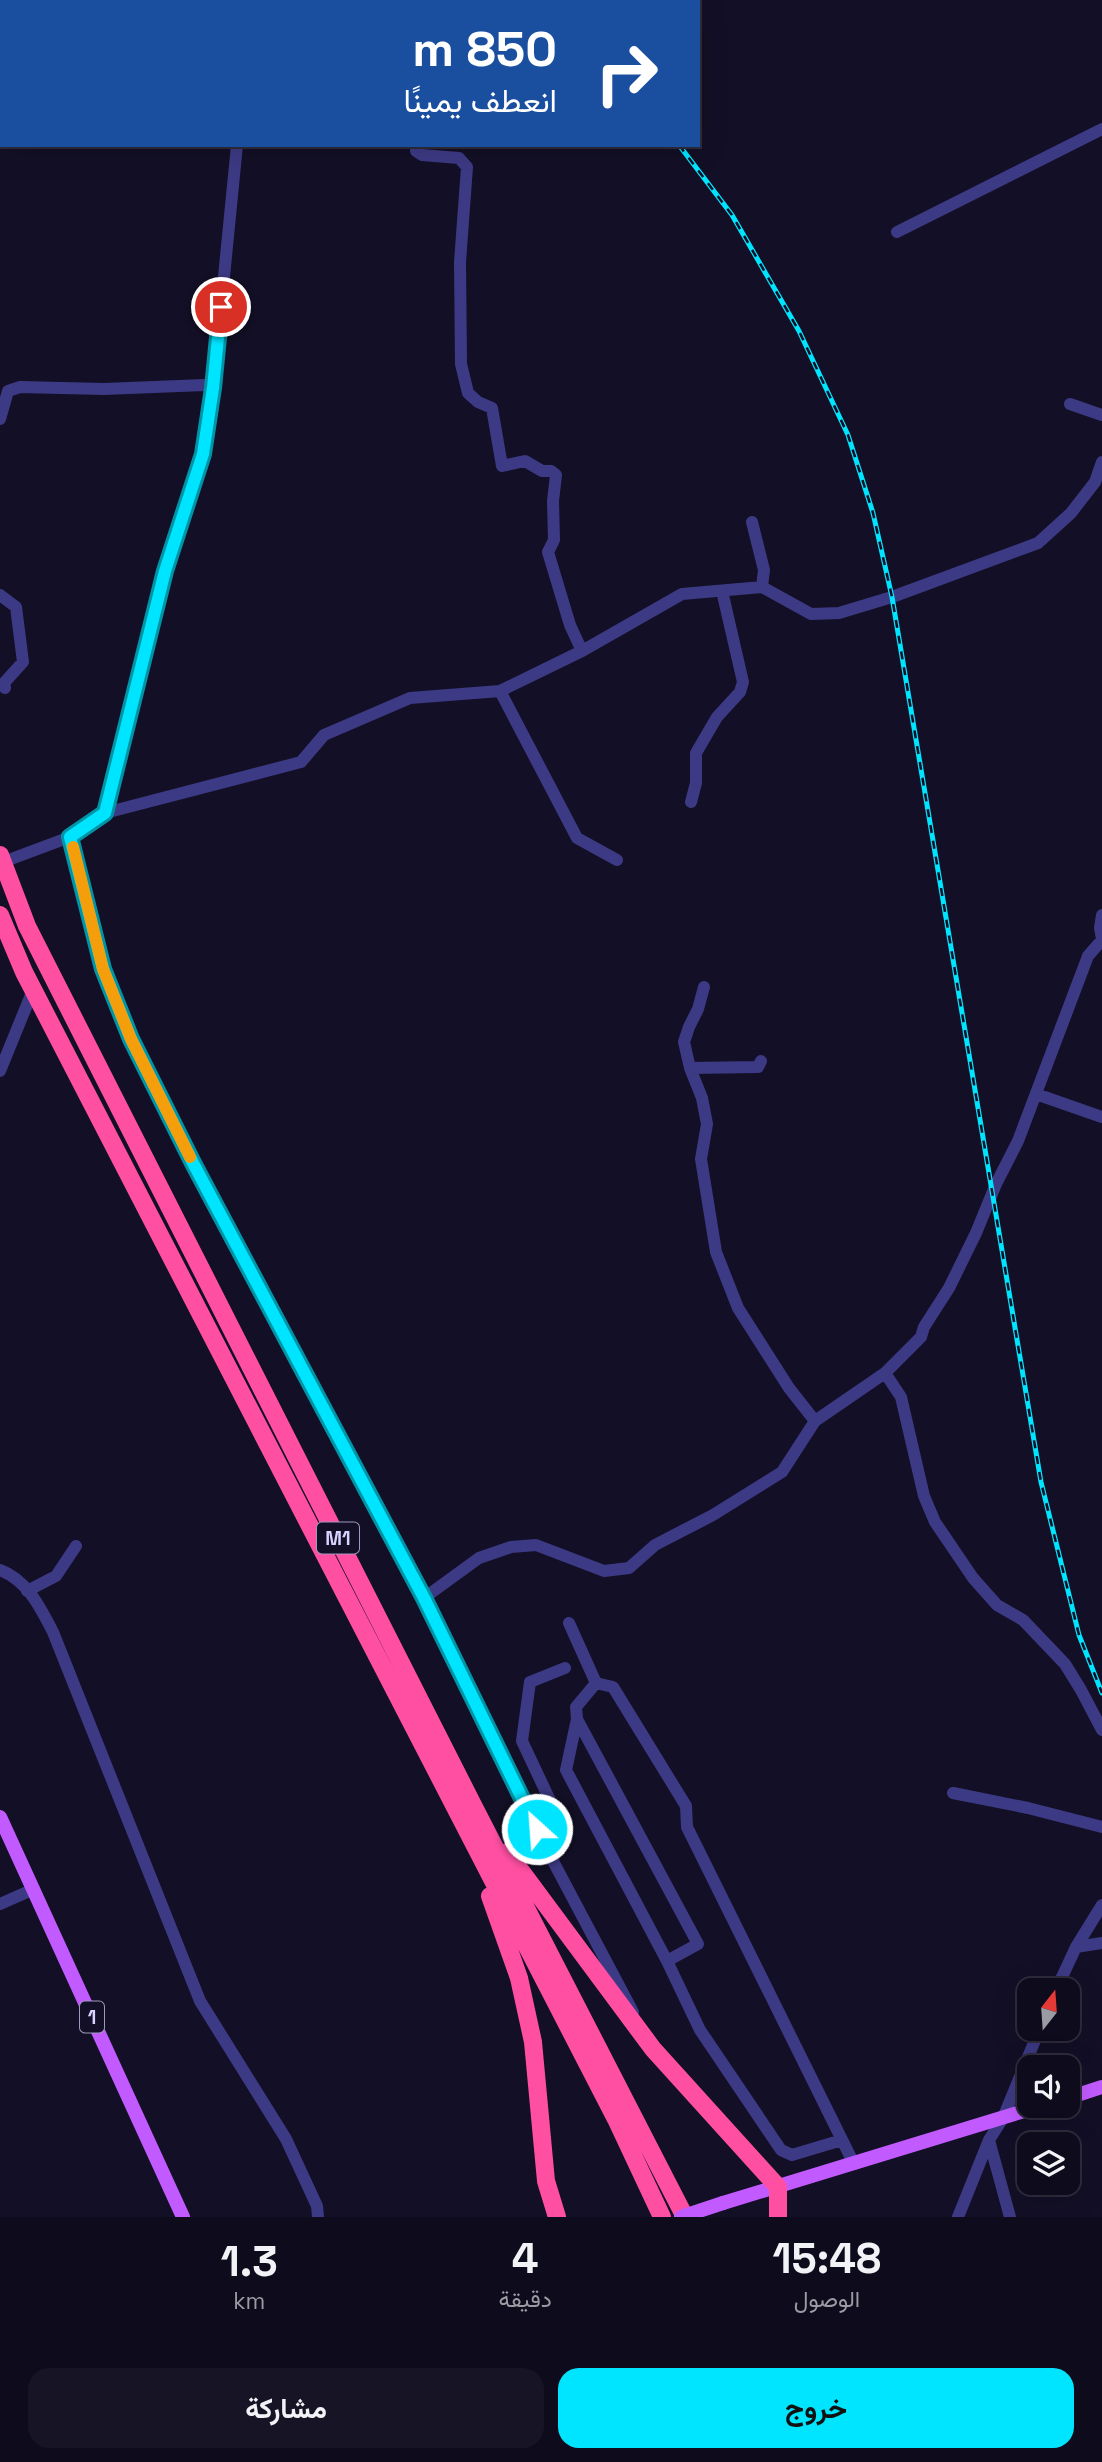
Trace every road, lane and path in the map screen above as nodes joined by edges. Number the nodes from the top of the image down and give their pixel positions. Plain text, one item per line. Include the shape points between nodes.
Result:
1 (1102, 129) edge
2 (237, 147) edge
3 (416, 147) edge
4 (897, 232) dead end
5 (213, 388) junction
6 (1069, 404) dead end
7 (1102, 415) edge
8 (0, 419) edge
9 (1102, 462) edge
10 (752, 522) dead end
11 (762, 587) junction
12 (722, 591) junction
13 (0, 595) edge
14 (582, 651) junction
15 (5, 688) dead end
16 (500, 691) junction
17 (691, 802) dead end
18 (105, 813) junction
19 (70, 837) junction
20 (1, 858) edge
21 (617, 860) dead end
22 (0, 915) edge
23 (1102, 915) edge
24 (1102, 939) edge
25 (704, 987) dead end
26 (33, 990) junction
27 (761, 1061) dead end
28 (690, 1068) junction
29 (0, 1071) edge
30 (1036, 1094) junction
31 (1102, 1116) edge
32 (885, 1373) junction
33 (815, 1421) junction
34 (76, 1546) dead end
35 (0, 1570) edge
36 (27, 1591) junction
37 (424, 1598) junction
38 (569, 1623) dead end
39 (565, 1668) dead end
40 (596, 1683) junction
41 (577, 1719) junction
42 (1102, 1730) edge
43 (953, 1793) dead end
44 (474, 1807) junction
45 (0, 1817) edge
46 (1102, 1827) edge
47 (470, 1837) junction
48 (547, 1848) junction
49 (34, 1889) junction
50 (0, 1904) edge
51 (1102, 1905) edge
52 (1102, 1943) edge
53 (1076, 1947) junction
54 (667, 1961) junction
55 (1062, 1978) edge
56 (1035, 2041) edge
57 (653, 2049) junction
58 (1102, 2087) edge
59 (1080, 2094) edge
60 (1017, 2114) edge
61 (1003, 2118) junction
62 (842, 2140) junction
63 (989, 2140) junction
64 (854, 2164) junction
65 (778, 2187) junction
66 (183, 2217) edge
67 (317, 2217) edge
68 (557, 2217) edge
69 (662, 2217) edge
70 (683, 2217) edge
71 (778, 2217) edge
72 (958, 2217) edge
73 (1010, 2217) edge

1 - 4 street
2 - 5 street
3 - 14 street via 422,155 459,159 467,167 460,262 461,364 468,394 492,408 502,466 525,461 556,475 554,541 548,552
5 - 8 street via 20,387 8,391
5 - 18 street via 203,454 165,571
6 - 7 street
9 - 11 street via 1095,482 1071,513 1038,543 917,588 839,613 811,614
10 - 11 street via 764,570
11 - 12 street
12 - 14 street via 682,594
12 - 17 street via 743,682 696,753
13 - 15 street via 16,607 23,662 4,683
14 - 16 street
16 - 18 street via 410,698 324,735 301,762
16 - 21 street via 577,838
18 - 19 street
19 - 20 street
19 - 37 street via 103,969 131,1039
20 - 44 highway, M1 via 27,926
22 - 26 highway, M1
23 - 24 street
24 - 30 street via 1088,956
25 - 28 street via 684,1042
26 - 29 street
26 - 47 highway, M1
27 - 28 street via 758,1067
28 - 33 street via 707,1124 701,1159 724,1278 759,1342
30 - 31 street
30 - 32 street via 949,1288 921,1337
32 - 33 street
32 - 42 street via 901,1397 924,1496 935,1522 997,1605 1023,1620 1065,1664
33 - 37 street via 782,1472 655,1545 629,1567 604,1571 536,1545 511,1547 479,1558
34 - 36 street via 56,1576
35 - 36 street via 13,1575
36 - 67 street via 53,1632 200,2001 286,2139 317,2206
37 - 48 street
38 - 40 street
39 - 48 street via 530,1682 525,1706 522,1741 563,1828
40 - 41 street via 576,1707
40 - 62 street via 613,1687 686,1806 688,1827
41 - 54 street via 566,1770
41 - 54 street via 698,1944
43 - 46 street
44 - 57 highway
44 - 70 highway, M1
45 - 49 main road, 1
47 - 68 highway via 519,1978 533,2042 546,2181
47 - 69 highway, M1
48 - 57 street
49 - 50 street
49 - 66 main road, 1
51 - 53 street
52 - 53 street
53 - 55 street
54 - 62 street via 700,2030 781,2150 792,2155
56 - 61 street
57 - 65 highway
58 - 59 main road
60 - 61 main road
61 - 63 street
61 - 64 main road
62 - 64 street
63 - 72 street
63 - 73 street
64 - 65 main road
65 - 70 main road, bridge
65 - 71 highway

